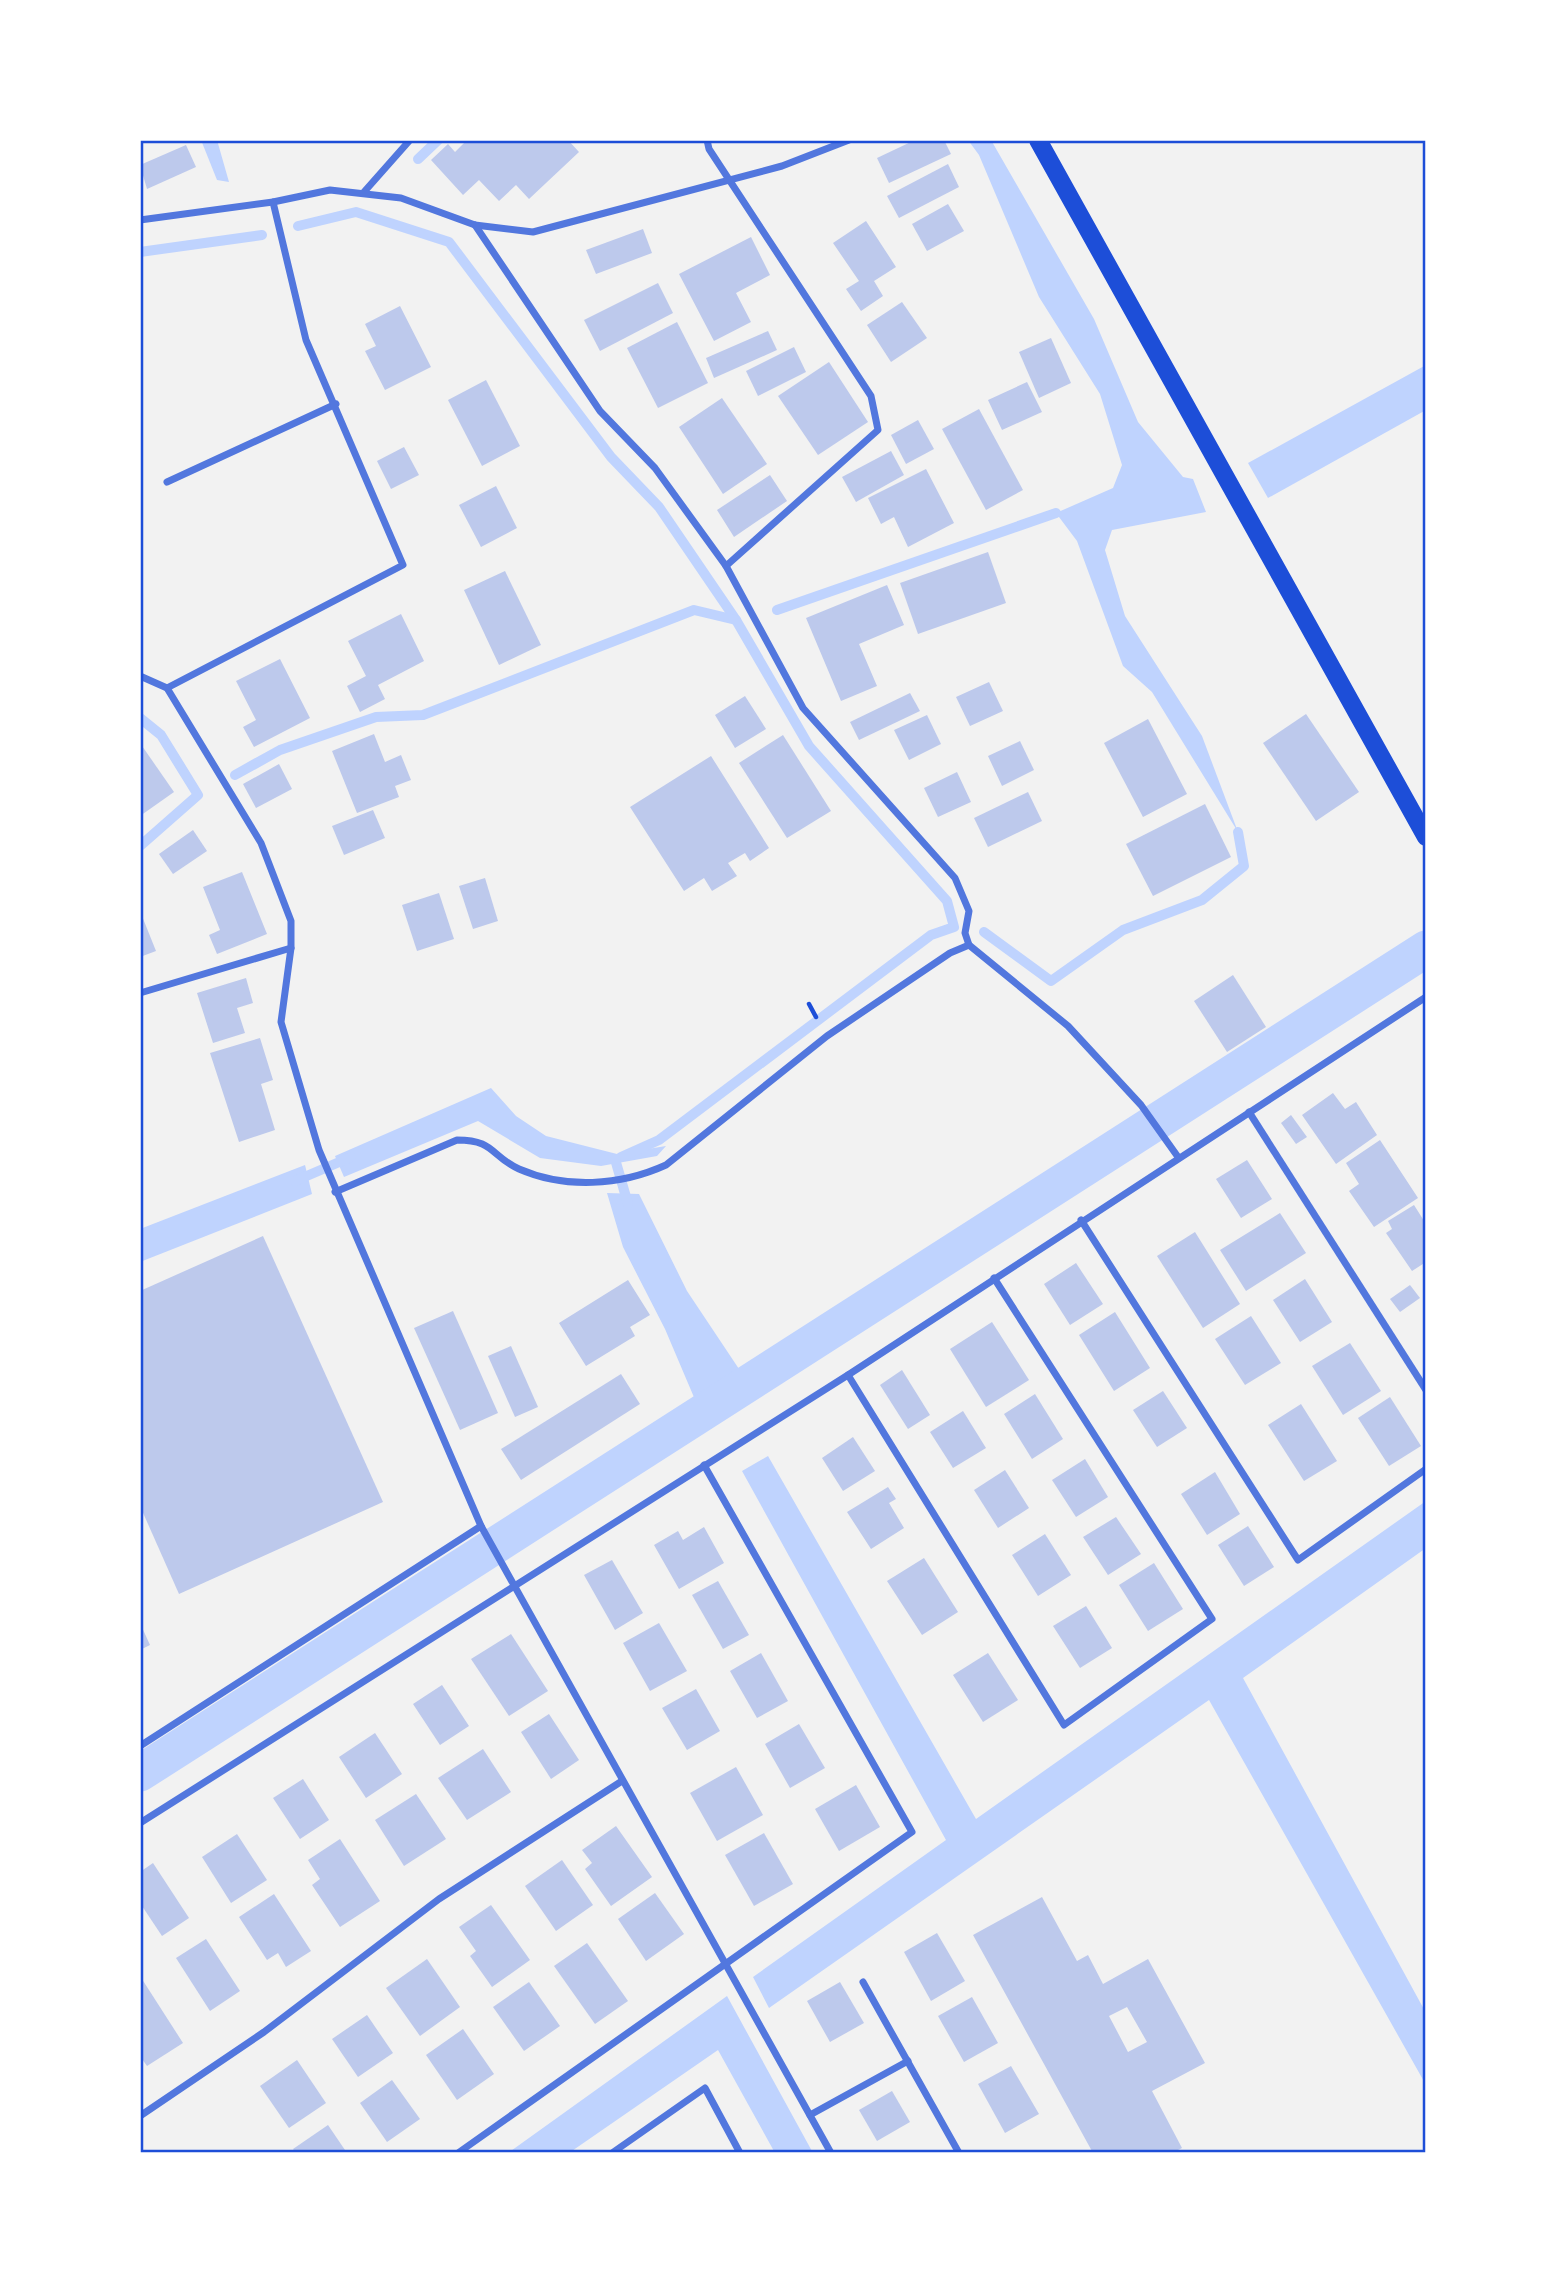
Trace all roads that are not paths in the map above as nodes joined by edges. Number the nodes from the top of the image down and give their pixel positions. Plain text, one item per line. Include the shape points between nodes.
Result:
1 (410, 140) edge
2 (707, 140) edge
3 (849, 140) edge
4 (1038, 140) edge
5 (730, 180) junction
6 (364, 192) junction
7 (274, 202) junction
8 (140, 220) edge
9 (475, 225) junction
10 (336, 404) junction
11 (167, 482) dead end
12 (726, 566) junction
13 (140, 676) edge
14 (167, 688) junction
15 (1426, 836) edge
16 (968, 945) junction
17 (291, 948) junction
18 (140, 993) edge
19 (1426, 997) edge
20 (1249, 1112) junction
21 (1178, 1157) junction
22 (335, 1192) junction
23 (1081, 1220) junction
24 (994, 1278) junction
25 (848, 1375) junction
26 (1426, 1390) edge
27 (704, 1465) junction
28 (1426, 1469) edge
29 (481, 1526) junction
30 (515, 1584) junction
31 (140, 1746) edge
32 (622, 1781) junction
33 (140, 1823) edge
34 (725, 1964) junction
35 (863, 1982) dead end
36 (908, 2061) junction
37 (810, 2115) junction
38 (140, 2116) edge
39 (458, 2153) edge
40 (612, 2153) edge
41 (740, 2153) edge
42 (831, 2153) edge
43 (959, 2153) edge

1 - 6 street
2 - 5 street
3 - 5 street
4 - 15 main road
5 - 9 street via 533,232
5 - 12 street via 871,396 877,430
6 - 7 street via 330,190
6 - 9 street via 401,198
7 - 8 street
7 - 10 street via 306,340
9 - 12 street via 600,411 655,467
10 - 11 street
10 - 14 street via 403,565
12 - 16 street via 803,708 955,878 969,911
13 - 14 street
14 - 17 street via 261,843 290,921
16 - 21 street via 1068,1026 1141,1105
16 - 22 street via 827,1036 666,1166 644,1175 572,1184 517,1168 478,1140 457,1140
17 - 18 street
17 - 22 street via 281,1021
19 - 20 street
20 - 21 street
20 - 26 street
21 - 23 street
22 - 29 street
23 - 24 street
23 - 28 street via 1298,1560
24 - 25 street
24 - 25 street via 1212,1619 1063,1725
25 - 27 street
27 - 30 street
27 - 34 street via 912,1832
29 - 30 street
29 - 31 street
30 - 32 street
30 - 33 street
32 - 34 street
32 - 38 street via 439,1899 264,2032
34 - 37 street
34 - 39 street
35 - 36 street
36 - 37 street
36 - 43 street
37 - 42 street
40 - 41 street via 705,2088

